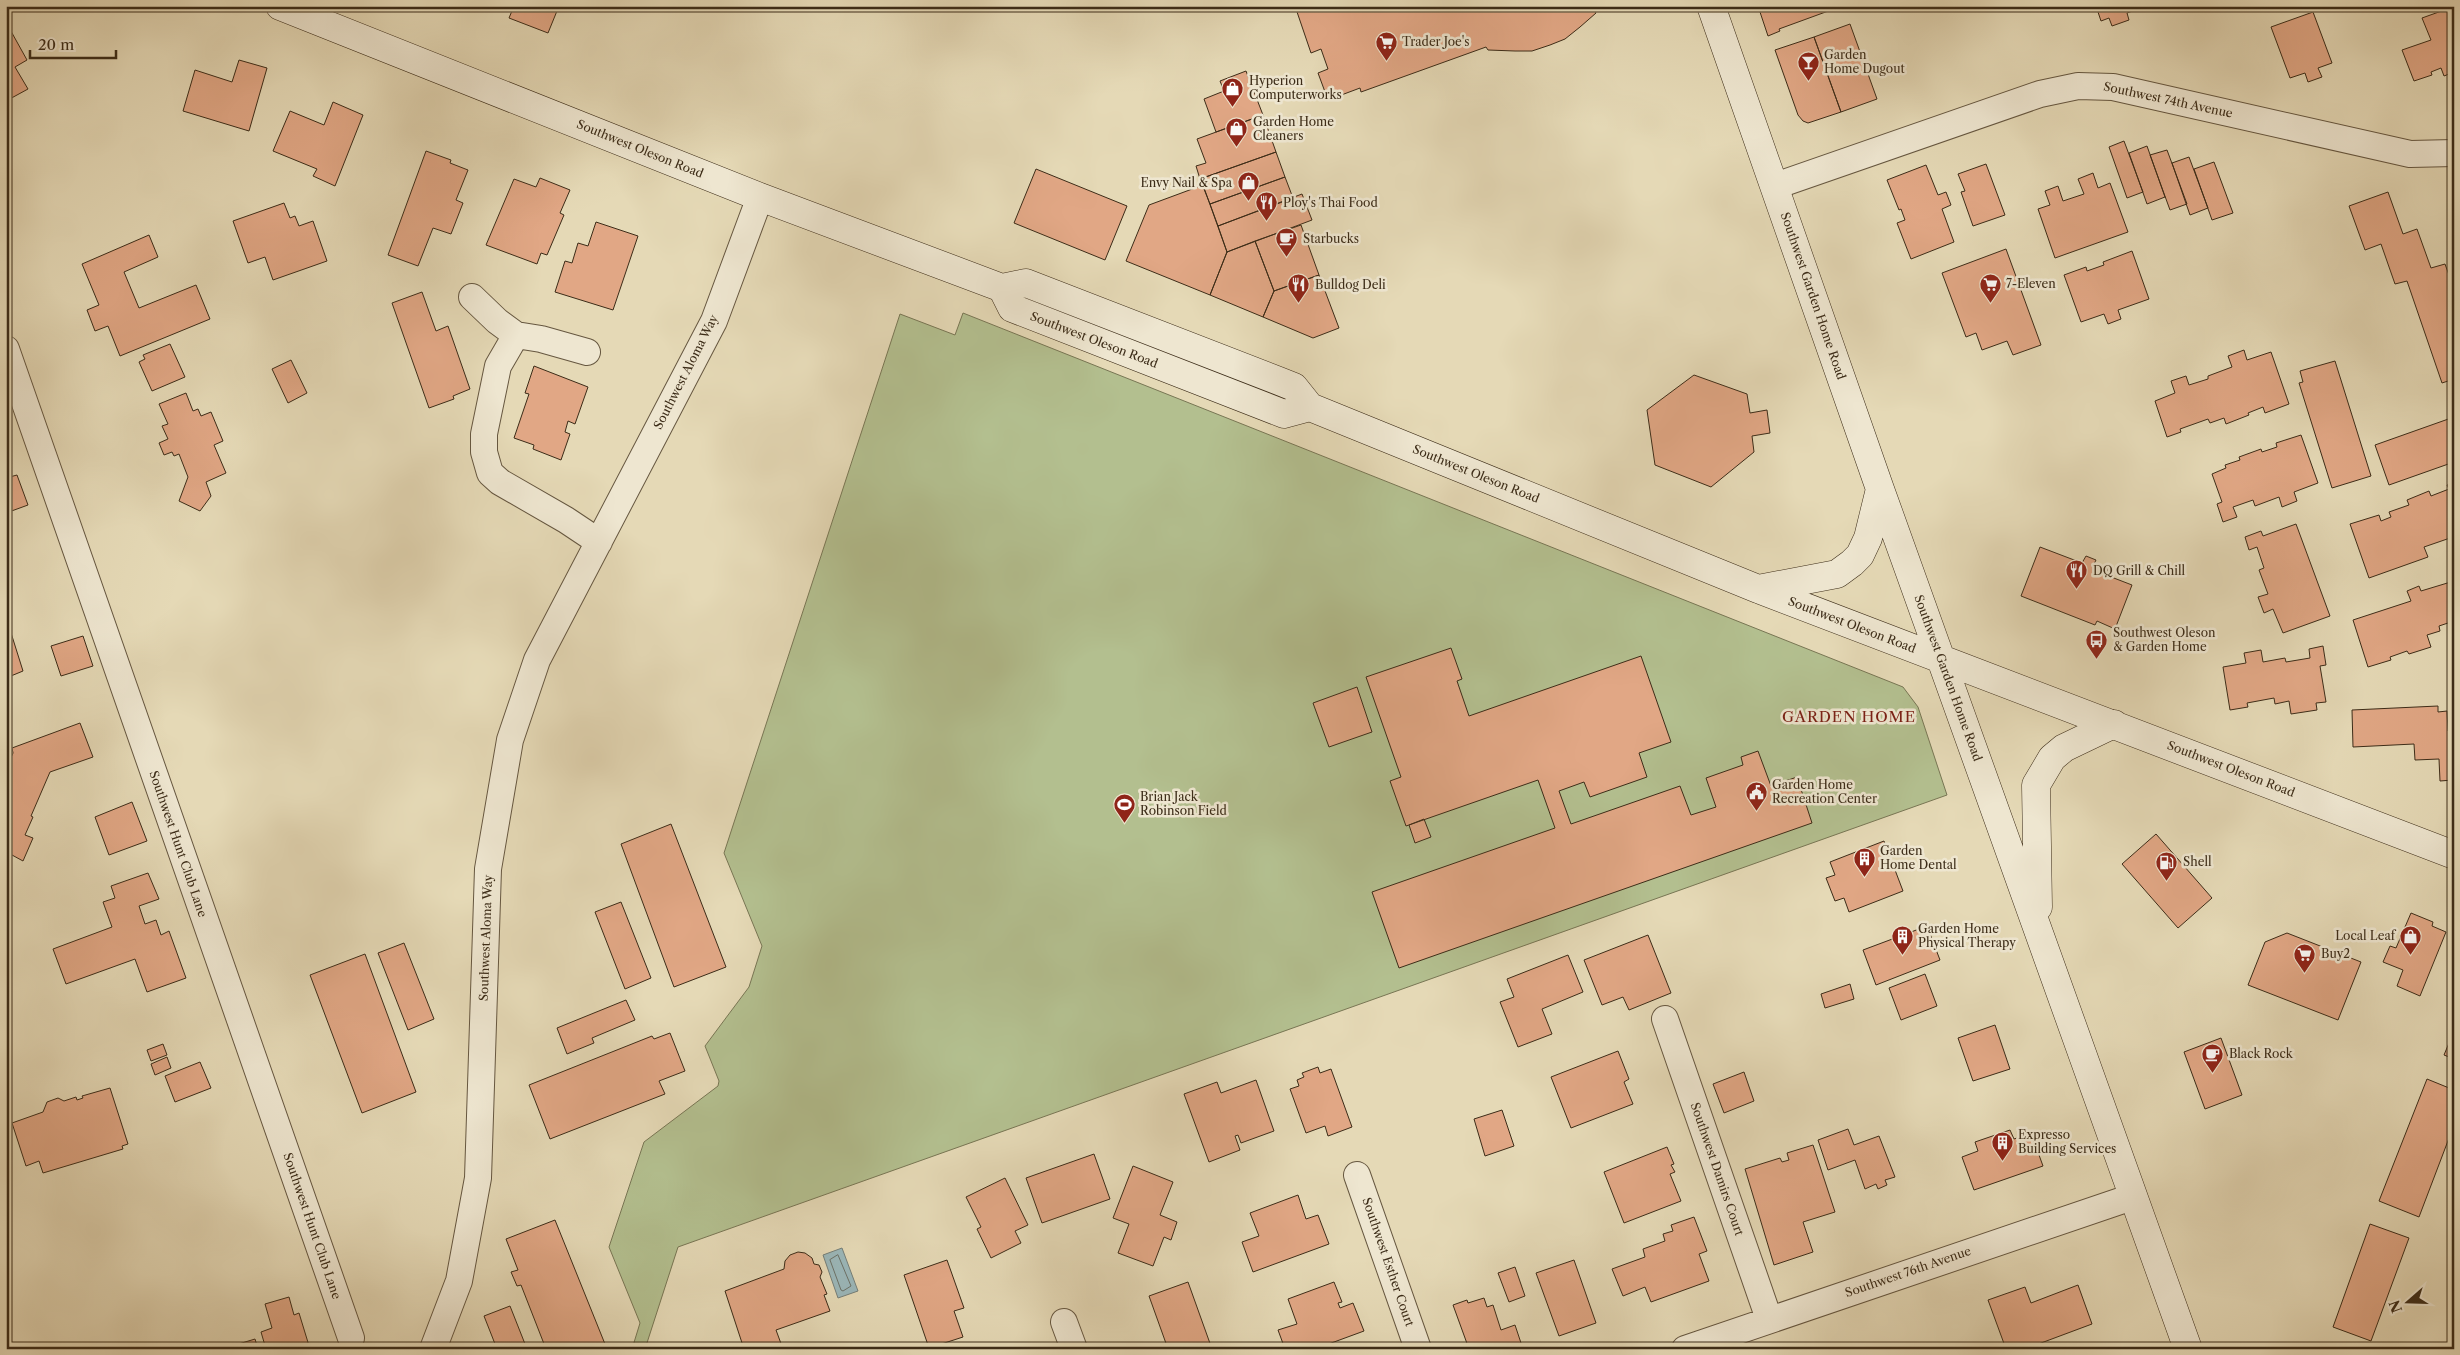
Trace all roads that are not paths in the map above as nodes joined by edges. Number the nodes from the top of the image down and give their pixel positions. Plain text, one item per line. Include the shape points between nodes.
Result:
1 (280, 6) edge
2 (1711, 6) edge
3 (2454, 152) edge
4 (1775, 186) junction
5 (760, 197) junction
6 (472, 297) dead end
7 (516, 335) junction
8 (6, 350) edge
9 (587, 352) dead end
10 (1880, 489) junction
11 (599, 542) junction
12 (1758, 589) junction
13 (1942, 659) junction
14 (2114, 724) junction
15 (2454, 854) edge
16 (2039, 931) junction
17 (1665, 1019) dead end
18 (1358, 1175) dead end
19 (2132, 1197) junction
20 (1769, 1318) junction
21 (1064, 1322) dead end
22 (351, 1338) dead end
23 (433, 1349) edge
24 (1074, 1349) edge
25 (1418, 1349) edge
26 (1685, 1349) edge
27 (2188, 1349) edge

1 - 5 main road, Southwest Oleson Road
2 - 4 main road, Southwest Garden Home Road
3 - 4 street, Southwest 74th Avenue via 2410,154 2096,85 2061,88 2040,94
4 - 10 main road, Southwest Garden Home Road
5 - 11 street, Southwest Aloma Way via 714,321
5 - 12 main road, Southwest Oleson Road via 1002,288 1012,308 1284,414 1310,407
6 - 7 street
7 - 9 street
7 - 11 street via 498,366 484,434 484,452 490,473
8 - 22 street, Southwest Hunt Club Lane
10 - 12 main road via 1868,538 1852,563 1837,574
10 - 13 main road, Southwest Garden Home Road
11 - 23 street, Southwest Aloma Way via 537,660 510,740 488,869 478,1178 459,1281
12 - 13 main road, Southwest Oleson Road
13 - 14 main road, Southwest Oleson Road
13 - 16 main road, Southwest Garden Home Road
14 - 15 main road, Southwest Oleson Road
14 - 16 main road via 2064,748 2052,758 2036,785
16 - 19 main road, Southwest Garden Home Road
17 - 20 street, Southwest Damirs Court
18 - 25 street, Southwest Esther Court
19 - 20 street, Southwest 76th Avenue
19 - 27 main road, Southwest Garden Home Road
20 - 26 street, Southwest 76th Avenue
21 - 24 street

